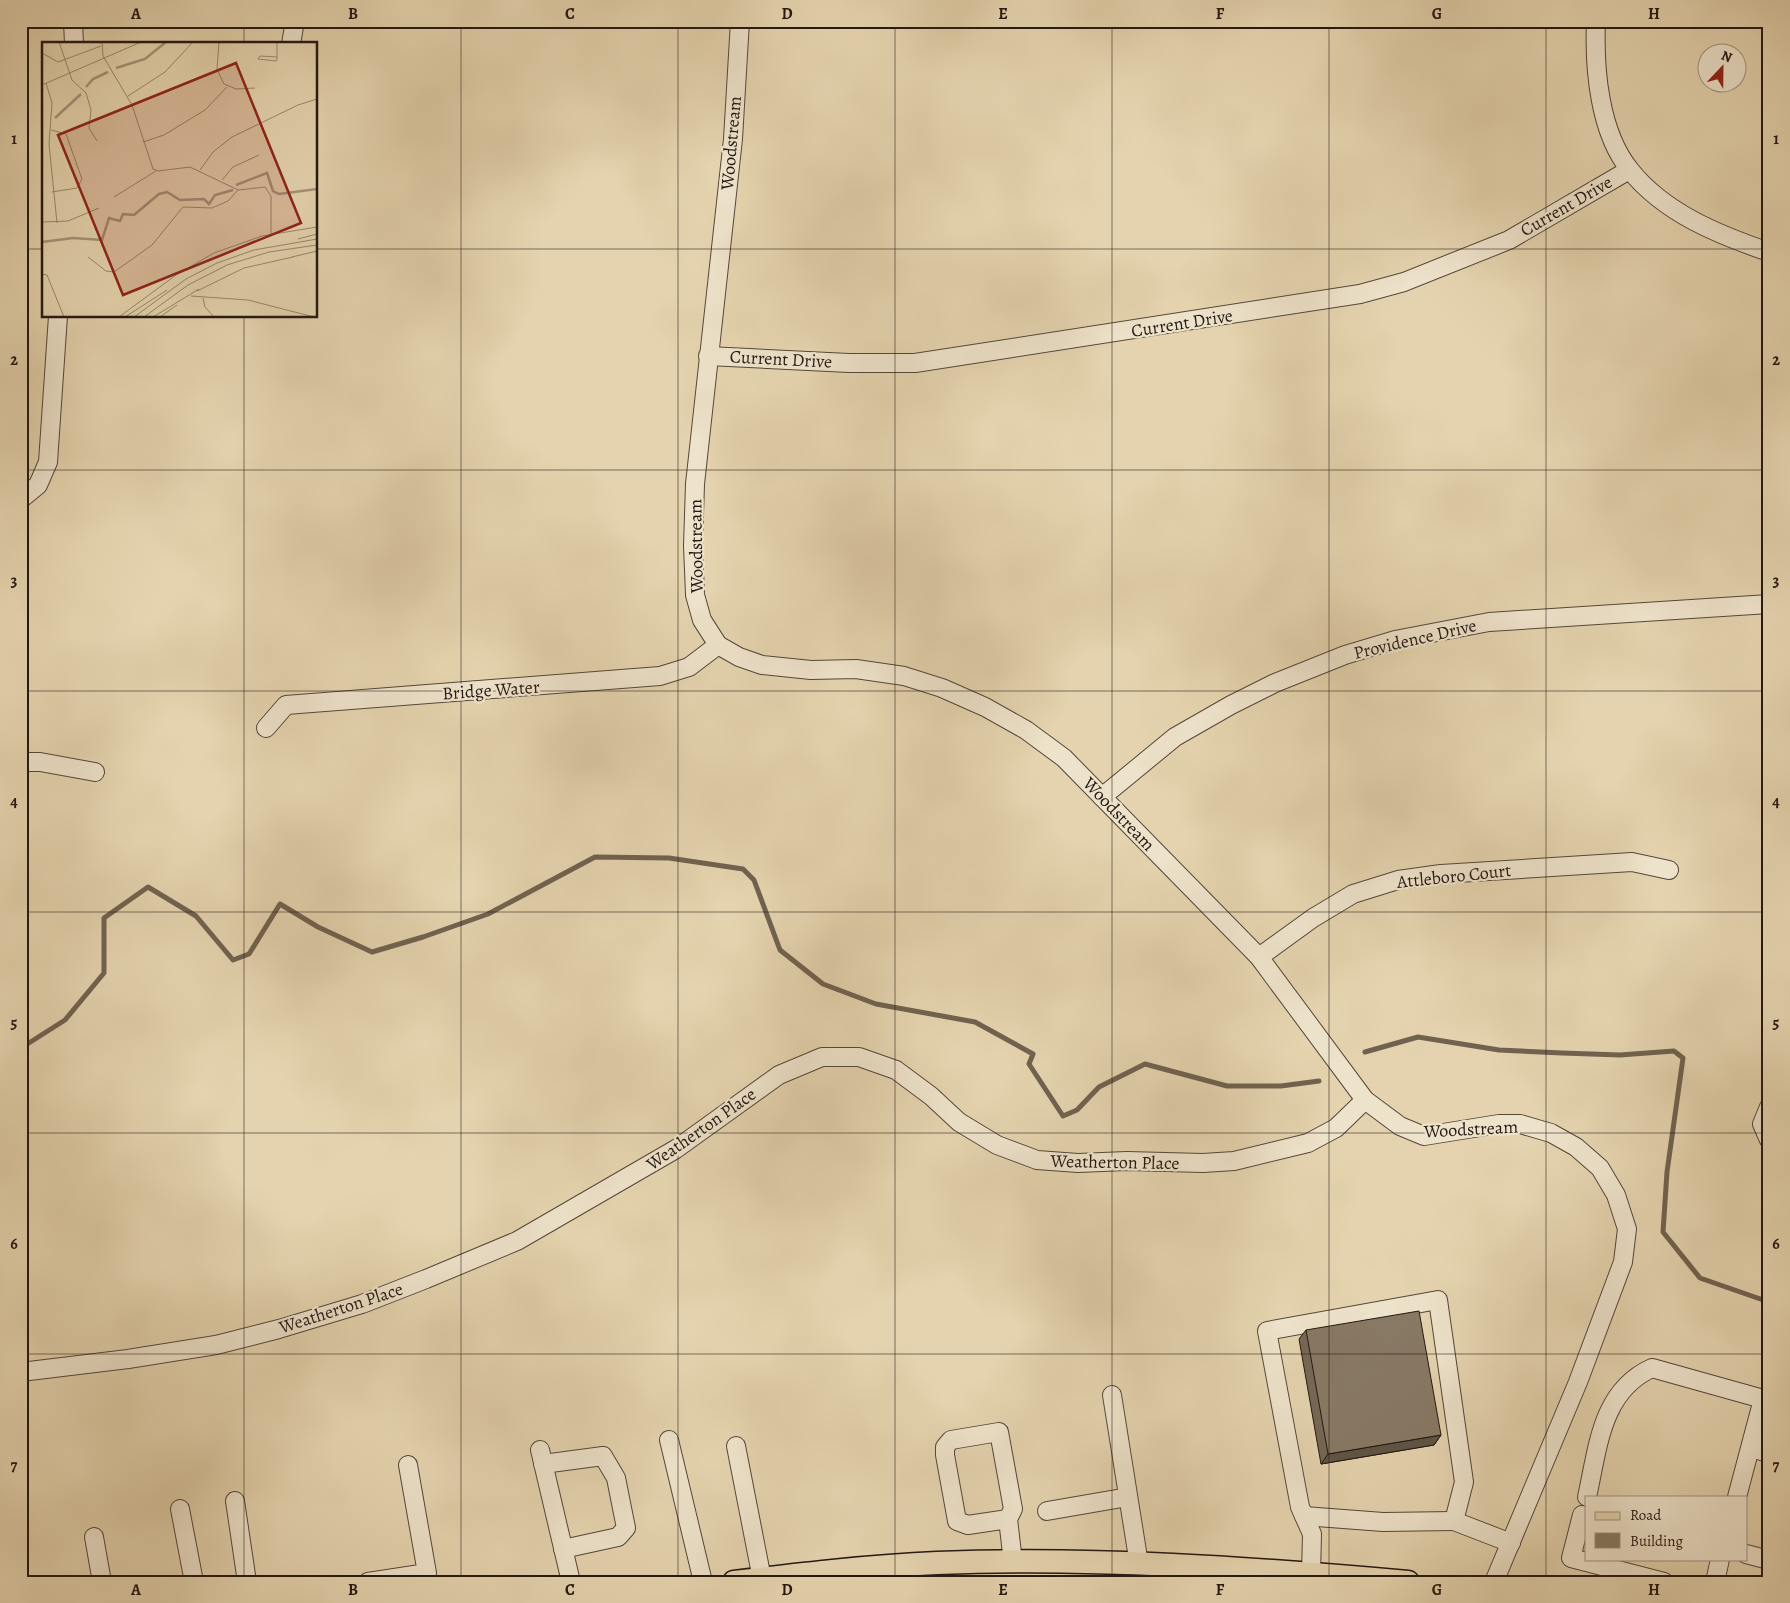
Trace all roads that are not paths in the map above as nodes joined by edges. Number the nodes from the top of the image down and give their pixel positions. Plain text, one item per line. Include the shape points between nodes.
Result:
1 (73, 21) edge
2 (295, 21) edge
3 (740, 21) edge
4 (1596, 21) edge
5 (74, 42) edge
6 (291, 42) edge
7 (1629, 170) junction
8 (1769, 252) edge
9 (58, 318) edge
10 (708, 356) junction
11 (21, 499) edge
12 (1769, 604) edge
13 (718, 645) junction
14 (266, 728) dead end
15 (21, 762) edge
16 (95, 772) dead end
17 (1102, 798) junction
18 (1669, 870) dead end
19 (1259, 957) junction
20 (1365, 1100) junction
21 (1769, 1107) edge
22 (1769, 1140) edge
23 (21, 1372) edge
24 (1112, 1395) dead end
25 (669, 1440) dead end
26 (736, 1446) dead end
27 (1751, 1448) junction
28 (1769, 1453) edge
29 (408, 1465) dead end
30 (1587, 1496) edge
31 (1737, 1496) edge
32 (1128, 1497) junction
33 (235, 1501) dead end
34 (1585, 1507) edge
35 (180, 1509) dead end
36 (1047, 1511) dead end
37 (1304, 1516) junction
38 (1008, 1519) junction
39 (1454, 1521) junction
40 (94, 1538) dead end
41 (1511, 1543) junction
42 (563, 1548) junction
43 (1748, 1555) edge
44 (1720, 1560) edge
45 (1769, 1560) edge
46 (1013, 1562) junction
47 (1140, 1564) junction
48 (1311, 1575) junction
49 (762, 1579) junction
50 (102, 1582) edge
51 (194, 1582) edge
52 (248, 1582) edge
53 (368, 1582) edge
54 (571, 1582) edge
55 (703, 1582) edge
56 (734, 1582) edge
57 (1408, 1582) edge
58 (1494, 1582) edge
59 (1664, 1582) edge
60 (1715, 1582) edge

1 - 5 street
2 - 6 street
3 - 10 street, Woodstream via 733,139
4 - 7 street via 1600,99 1610,136
7 - 8 street via 1664,202 1692,220 1726,237
7 - 10 street, Current Drive via 1509,240 1404,282 1360,294 915,363
9 - 11 street via 48,462 38,485
10 - 13 street, Woodstream via 692,546 695,595 702,620
12 - 17 street, Providence Drive via 1489,622 1395,640 1345,655 1274,683 1231,705 1175,737
13 - 14 street, Bridge Water via 689,667 660,676 286,706
13 - 17 street, Woodstream via 762,665 811,670 856,669 904,676 942,688 1026,730 1064,758
15 - 16 street via 40,762
17 - 19 street, Woodstream
18 - 19 street, Attleboro Court via 1632,862 1440,874 1398,880 1353,894
19 - 20 street, Woodstream
20 - 23 street, Weatherton Place via 1336,1128 1308,1143 1234,1161 1078,1163 1037,1160 997,1145 959,1122 896,1070 859,1056 822,1057 779,1074 676,1149 518,1241 426,1280 362,1304 216,1345
20 - 41 street, Woodstream via 1400,1126 1424,1136 1499,1124 1520,1124 1551,1133 1576,1147 1600,1168 1616,1196 1627,1229 1622,1262 1578,1382
21 - 22 street via 1762,1124
24 - 32 street
25 - 55 street
26 - 49 street
27 - 28 street
27 - 30 street via 1764,1399 1652,1368 1639,1374 1615,1397 1605,1418
27 - 31 street
29 - 53 street via 427,1573
32 - 36 street
32 - 47 street
33 - 52 street
34 - 59 street via 1571,1558
35 - 51 street
37 - 39 street via 1383,1522
37 - 39 street via 1267,1331 1438,1300 1464,1482
37 - 48 street via 1312,1534
38 - 38 street via 1013,1508 999,1432 951,1440 945,1447 945,1455 958,1521 968,1525
38 - 46 street
39 - 41 street
40 - 50 street
41 - 58 street, Woodstream
42 - 42 street via 541,1457 603,1456 616,1478 626,1528 618,1537
42 - 54 street
43 - 45 street
44 - 60 street
46 - 47 main road
46 - 49 main road via 910,1565
47 - 48 main road
48 - 57 main road
49 - 56 main road

